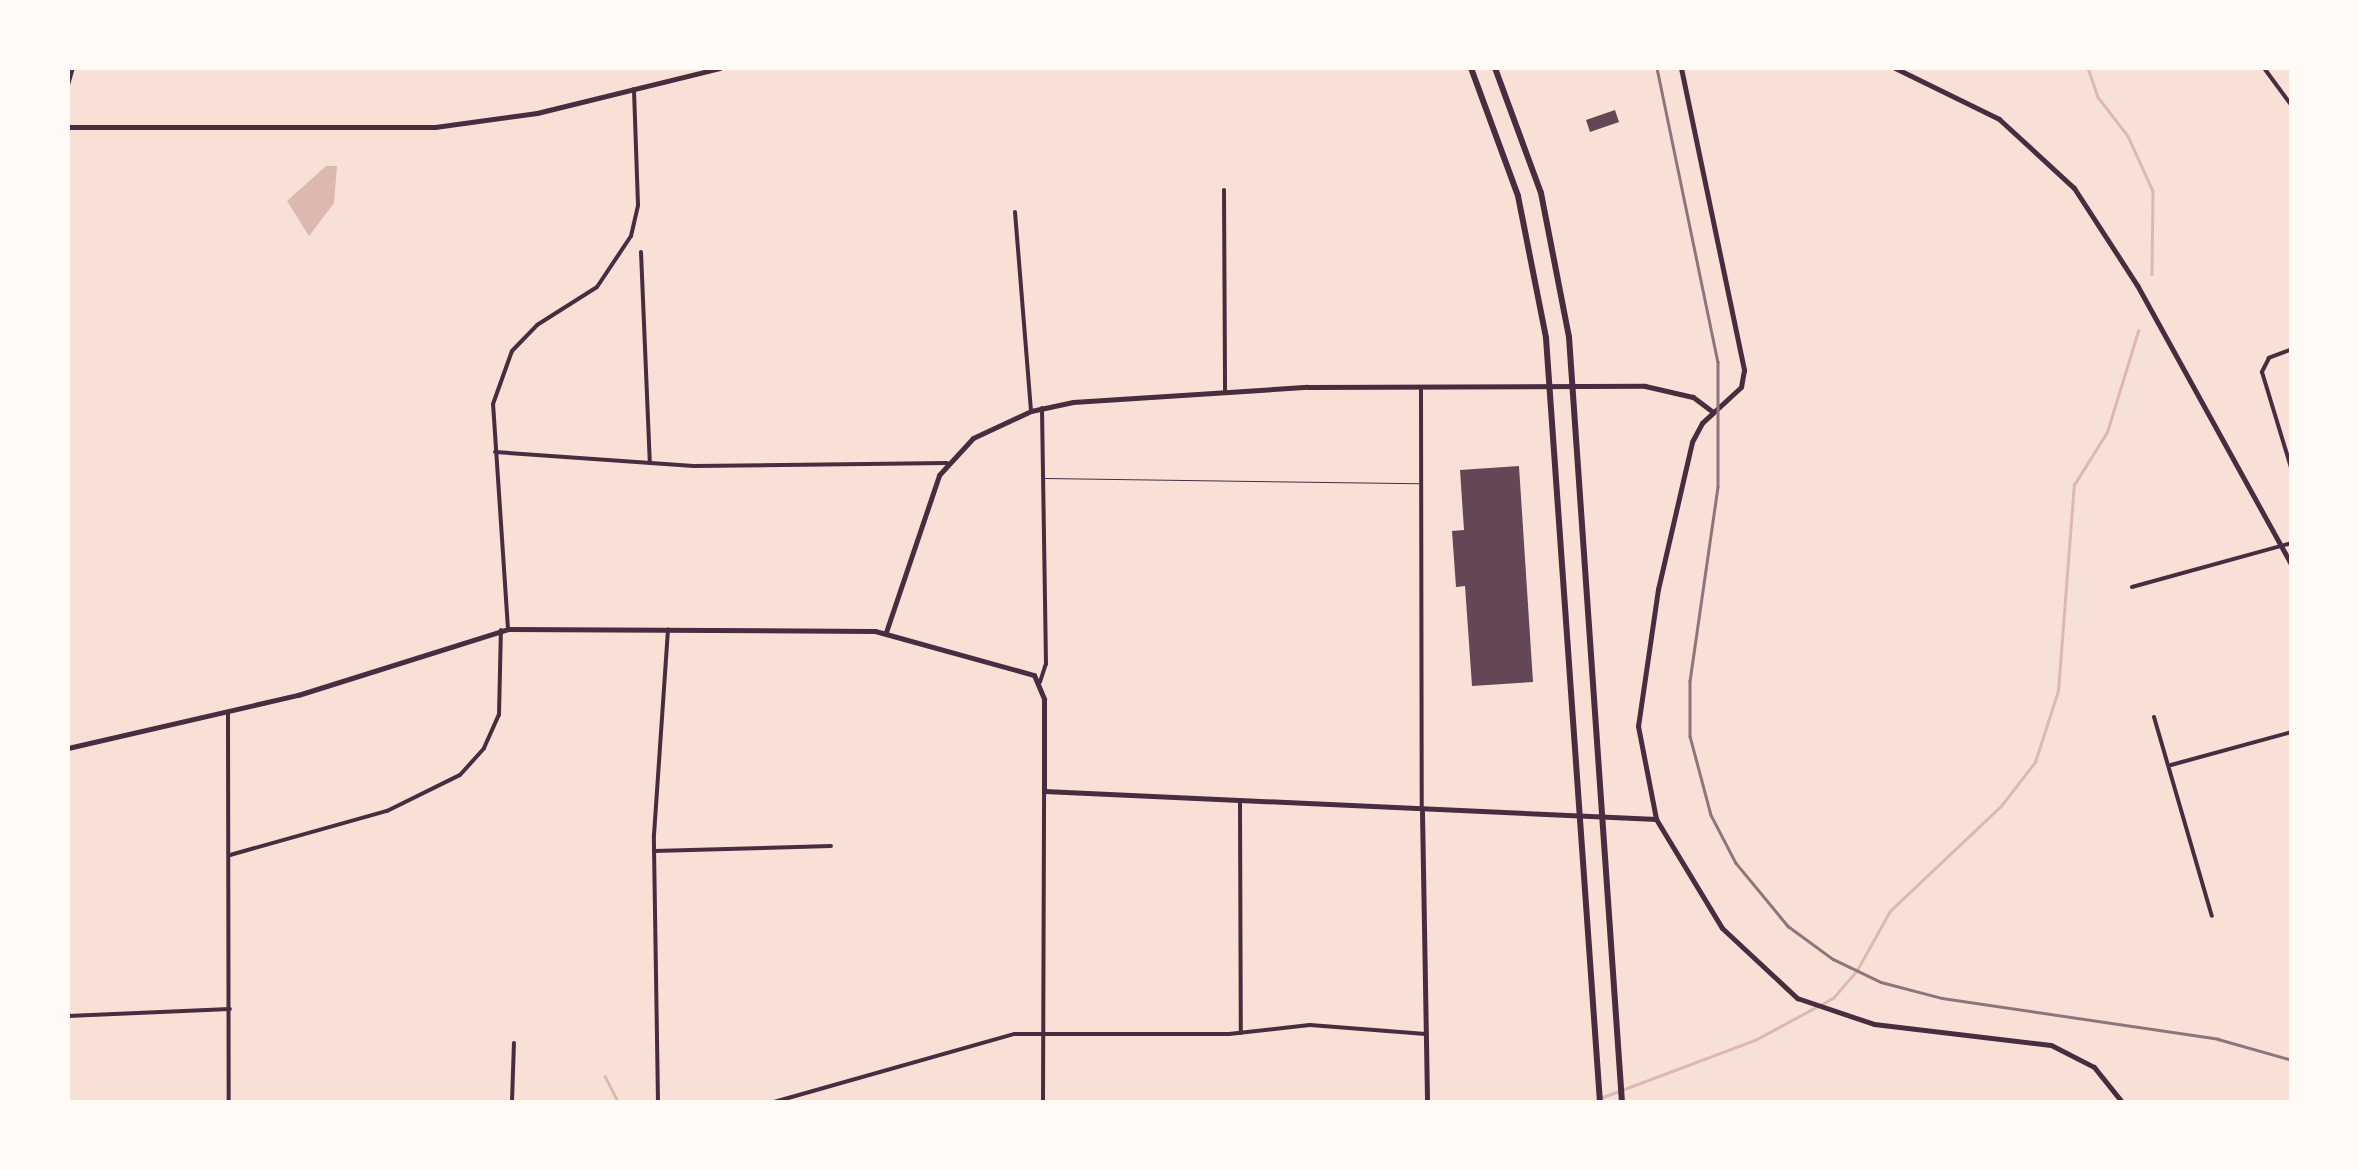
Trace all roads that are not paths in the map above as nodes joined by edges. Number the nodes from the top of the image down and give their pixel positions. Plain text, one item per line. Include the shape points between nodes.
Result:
1 (73, 68) edge
2 (720, 68) edge
3 (1470, 68) edge
4 (1497, 68) edge
5 (1681, 68) edge
6 (1895, 68) edge
7 (2264, 68) edge
8 (68, 85) edge
9 (634, 89) junction
10 (2292, 106) edge
11 (68, 127) edge
12 (1224, 190) dead end
13 (1015, 212) dead end
14 (641, 252) dead end
15 (2292, 349) edge
16 (1422, 386) junction
17 (1552, 386) junction
18 (1575, 387) junction
19 (1225, 392) junction
20 (1042, 408) junction
21 (1031, 410) junction
22 (1713, 412) junction
23 (495, 452) junction
24 (650, 463) junction
25 (947, 463) junction
26 (2292, 470) edge
27 (1045, 478) junction
28 (1422, 483) junction
29 (2292, 543) edge
30 (2280, 546) junction
31 (2292, 566) edge
32 (2132, 587) dead end
33 (668, 628) junction
34 (504, 629) junction
35 (886, 632) junction
36 (1040, 682) junction
37 (228, 712) junction
38 (2154, 716) dead end
39 (2292, 732) edge
40 (68, 748) edge
41 (2168, 766) junction
42 (1044, 791) junction
43 (1240, 803) junction
44 (1422, 812) junction
45 (1582, 818) junction
46 (1605, 818) junction
47 (1656, 819) junction
48 (832, 846) dead end
49 (654, 851) junction
50 (230, 855) junction
51 (2212, 916) dead end
52 (230, 1009) junction
53 (68, 1016) edge
54 (1241, 1033) junction
55 (1044, 1034) junction
56 (1426, 1034) junction
57 (514, 1043) dead end
58 (229, 1102) edge
59 (512, 1102) edge
60 (658, 1102) edge
61 (774, 1102) edge
62 (1043, 1102) edge
63 (1426, 1102) edge
64 (1600, 1102) edge
65 (1622, 1102) edge
66 (2122, 1102) edge

1 - 8 street
2 - 9 street
3 - 17 highway via 1518,196
4 - 18 highway via 1544,209
5 - 22 street via 1744,358 1741,387
6 - 30 street via 1999,120 2074,188 2130,272
7 - 10 street
9 - 11 street via 516,117 435,127
9 - 23 street via 638,205 631,236 597,288 537,325 512,351 492,404
12 - 19 street
13 - 21 street
14 - 24 street
15 - 26 street via 2265,362 2262,372
16 - 17 street
16 - 19 street
16 - 28 street
17 - 18 street
17 - 45 highway
18 - 22 street via 1662,387
18 - 46 highway
19 - 20 street
20 - 21 street
20 - 27 street
21 - 25 street via 984,431
22 - 47 street via 1687,457 1640,690 1639,744
23 - 24 street
23 - 34 street
24 - 25 street
25 - 35 street via 920,518
27 - 28 lane
27 - 36 street via 1046,664
28 - 44 street
29 - 30 street
30 - 31 street
30 - 32 street
33 - 34 street
33 - 35 street
33 - 49 street
34 - 37 street
34 - 50 street via 499,715 484,748 460,775 370,817
35 - 36 street via 1023,669
36 - 42 street
37 - 40 street
37 - 50 street
38 - 41 street
39 - 41 street
41 - 51 street
42 - 43 street
42 - 55 street
43 - 44 street
43 - 54 street
44 - 45 street
44 - 56 street
45 - 46 street
45 - 64 highway
46 - 47 street
46 - 65 highway
47 - 66 street via 1722,928 1764,974 1806,1002 1827,1012 2051,1046 2094,1068
48 - 49 street
49 - 60 street
50 - 52 street
52 - 53 street
52 - 58 street
54 - 55 street
54 - 56 street via 1310,1026
55 - 61 street via 985,1039 873,1079
55 - 62 street
56 - 63 street
57 - 59 street

